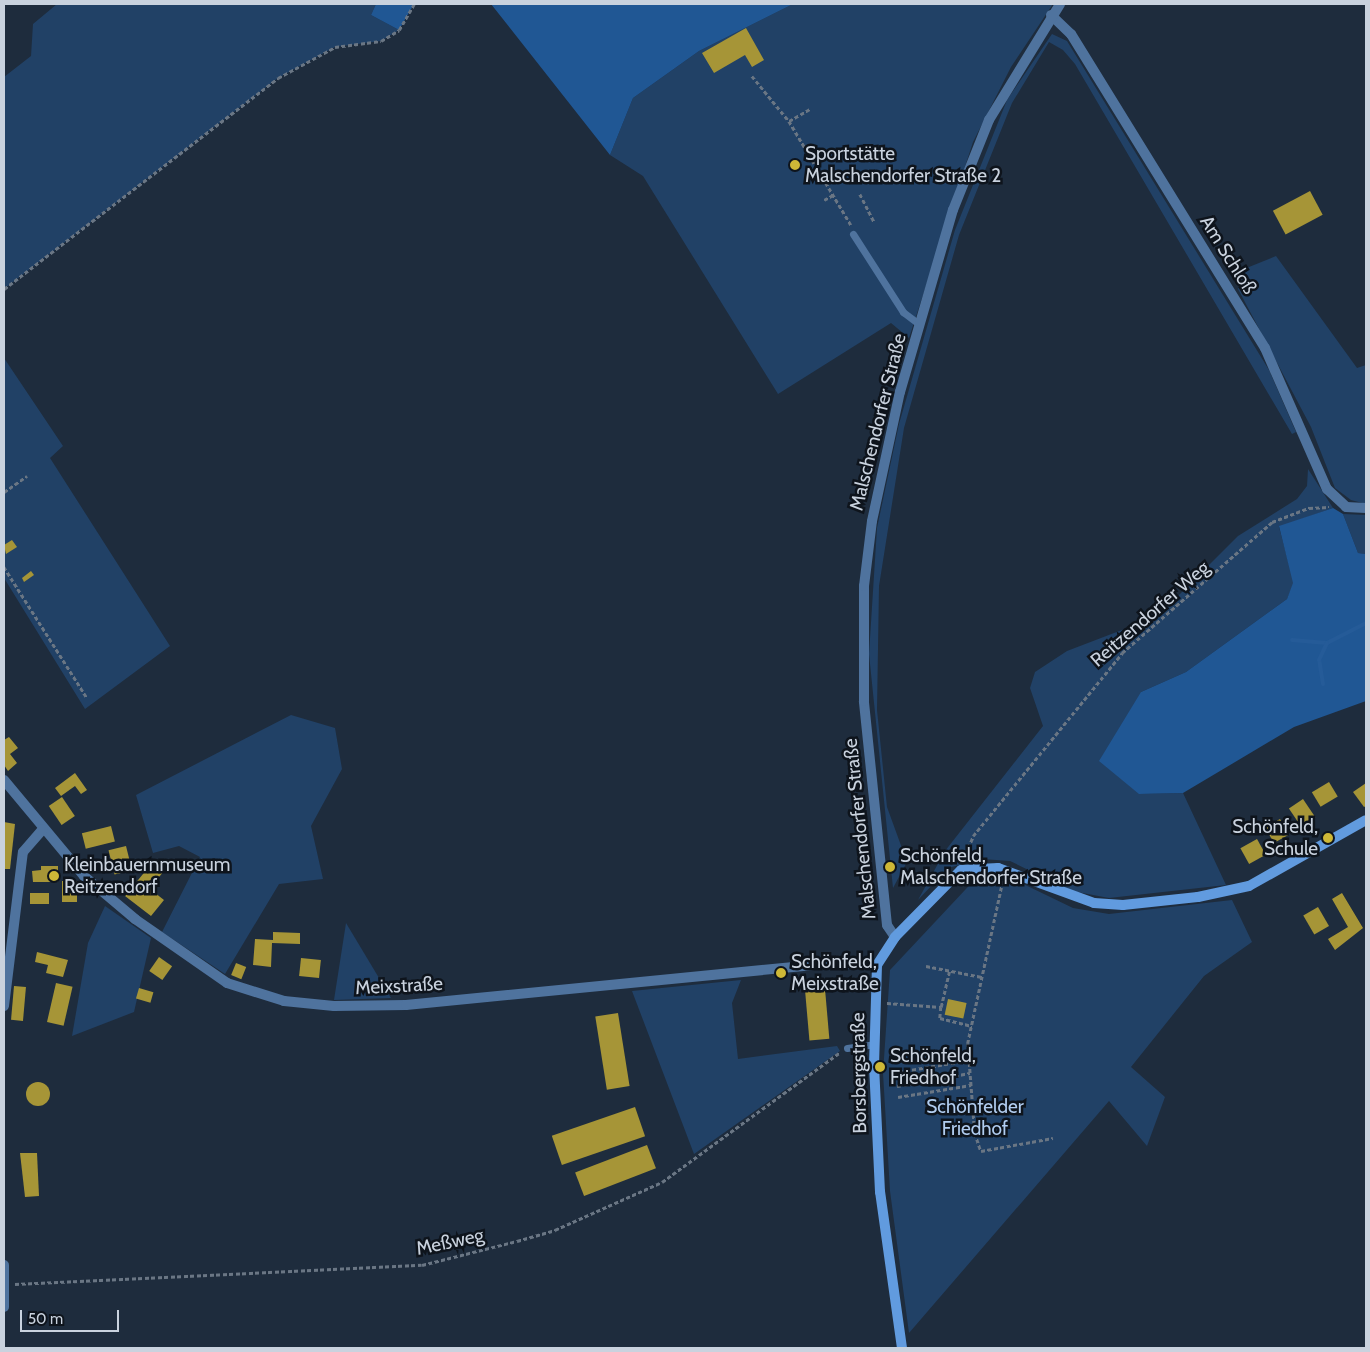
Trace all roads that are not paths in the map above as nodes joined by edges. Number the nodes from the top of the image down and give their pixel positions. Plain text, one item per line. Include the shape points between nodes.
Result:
1 (1060, 4) edge
2 (1052, 15) junction
3 (853, 234) road end
4 (920, 325) junction
5 (1366, 508) edge
6 (4, 780) edge
7 (1366, 820) edge
8 (44, 830) junction
9 (895, 937) junction
10 (877, 965) junction
11 (4, 1006) edge
12 (874, 1044) junction
13 (847, 1048) road end
14 (4, 1265) edge
15 (4, 1286) edge
16 (4, 1307) edge
17 (902, 1348) edge

1 - 2 street, Malschendorfer Straße
2 - 4 street, Malschendorfer Straße via 989,120 953,210
2 - 5 street, Am Schloß via 1071,34 1265,348 1327,489 1346,507
3 - 4 lane via 903,312
4 - 9 street, Malschendorfer Straße via 884,456 864,586 864,701 886,925
6 - 8 street, Meixstraße
7 - 9 street via 1249,886 1198,898 1123,905 1094,903 1067,897 1006,870 961,870
8 - 10 street, Meixstraße via 96,887 201,967 227,983 284,1001 334,1006 406,1005 835,962
8 - 11 street via 23,852
9 - 10 street
10 - 12 street, Borsbergstraße
12 - 13 lane
12 - 17 street, Borsbergstraße via 880,1192
14 - 15 street
15 - 16 street

